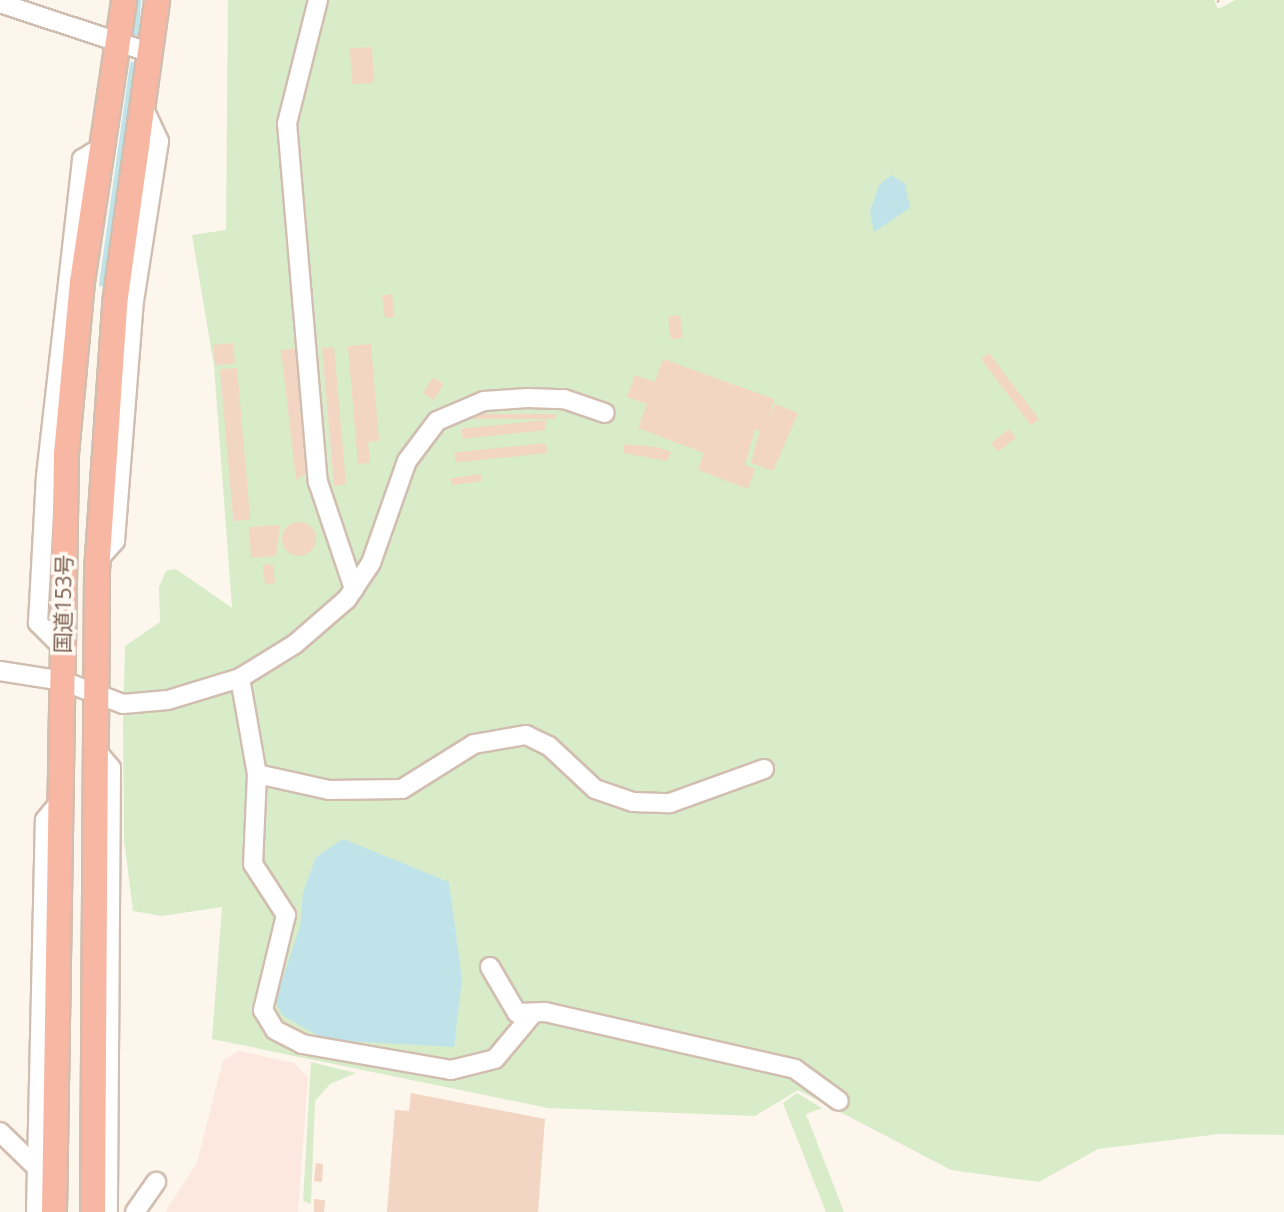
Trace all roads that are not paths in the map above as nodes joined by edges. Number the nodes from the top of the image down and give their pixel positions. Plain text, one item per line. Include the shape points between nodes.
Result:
1 (157, 0) edge
2 (318, 0) edge
3 (0, 3) edge
4 (118, 5) edge
5 (118, 41) junction
6 (150, 52) junction
7 (604, 412) dead end
8 (354, 589) junction
9 (0, 671) edge
10 (240, 678) junction
11 (63, 681) junction
12 (96, 693) junction
13 (764, 769) dead end
14 (257, 774) junction
15 (61, 800) junction
16 (490, 967) dead end
17 (531, 1016) junction
18 (42, 1046) junction
19 (56, 1073) junction
20 (839, 1101) dead end
21 (0, 1132) edge
22 (102, 1145) junction
23 (37, 1168) junction
24 (156, 1182) dead end
25 (42, 1207) edge
26 (19, 1212) edge
27 (93, 1212) edge
28 (108, 1212) edge
29 (135, 1212) edge

1 - 6 highway, 国道153号
2 - 8 street via 287,123 318,482
3 - 5 street
4 - 5 highway, 国道153号
5 - 6 street
5 - 11 highway, 国道153号 via 65,454
6 - 12 highway, 国道153号 via 97,561
7 - 8 street via 564,400 528,398 484,401 437,421 407,461 372,563
8 - 10 street via 295,644
9 - 11 street
10 - 12 street via 168,700 123,704
10 - 14 street
11 - 12 street
11 - 15 highway, 国道153号
12 - 22 highway, 国道153号
13 - 14 street via 670,803 633,802 595,789 549,746 526,735 474,744 402,789 316,789
14 - 17 street via 253,864 286,915 263,1010 275,1030 302,1044 451,1070 495,1059
15 - 18 street via 44,820
15 - 19 highway, 国道153号
16 - 17 street via 505,1000
17 - 20 street via 545,1012 795,1069
18 - 19 street
18 - 23 street
19 - 25 highway, 国道153号
21 - 23 street
22 - 27 highway, 国道153号
22 - 28 street
23 - 25 street
24 - 29 street
25 - 26 street

